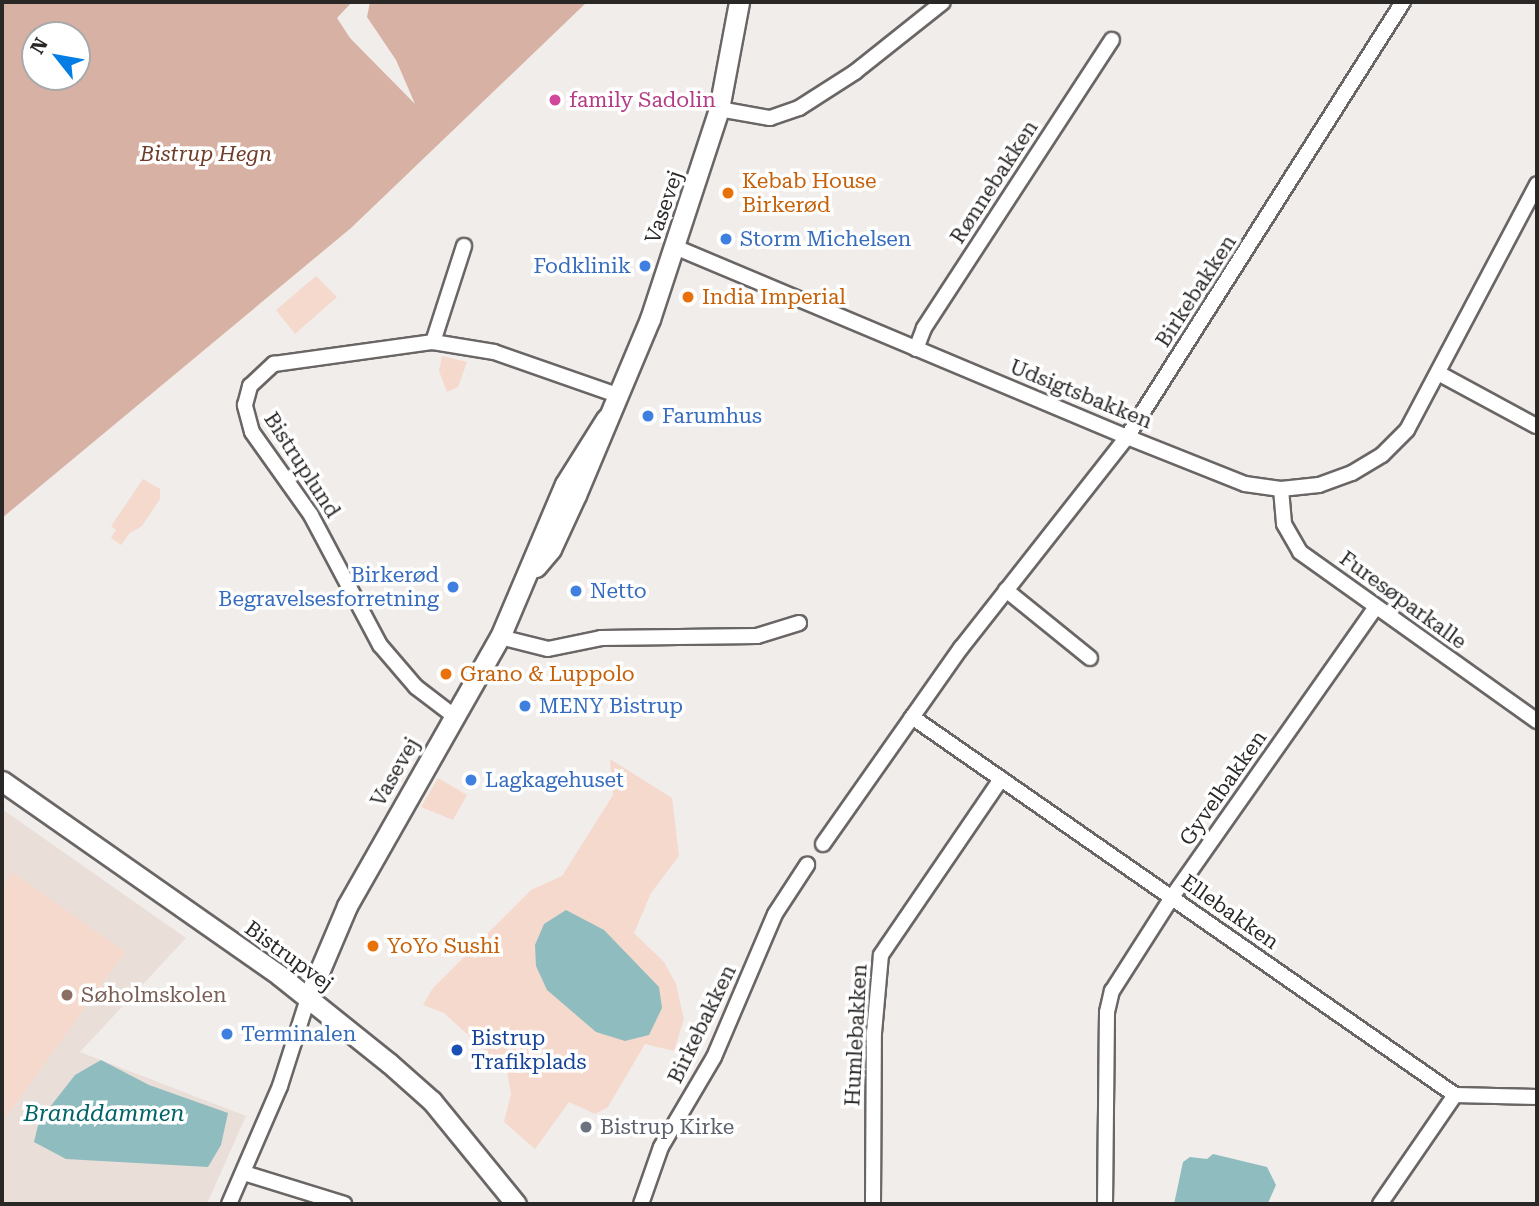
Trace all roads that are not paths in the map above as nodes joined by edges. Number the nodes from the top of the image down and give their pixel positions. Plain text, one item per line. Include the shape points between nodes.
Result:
1 (739, 2) edge
2 (943, 2) edge
3 (1403, 2) edge
4 (1112, 40) dead end
5 (719, 109) junction
6 (1537, 184) edge
7 (464, 246) dead end
8 (675, 247) junction
9 (433, 342) junction
10 (916, 349) junction
11 (1440, 374) junction
12 (617, 395) junction
13 (1536, 426) edge
14 (1127, 437) junction
15 (1281, 489) junction
16 (1006, 590) junction
17 (1375, 608) junction
18 (799, 623) dead end
19 (500, 637) junction
20 (1090, 658) dead end
21 (454, 716) junction
22 (912, 717) junction
23 (1537, 721) edge
24 (1001, 779) junction
25 (2, 781) edge
26 (823, 845) dead end
27 (807, 866) dead end
28 (1172, 897) junction
29 (308, 998) junction
30 (1455, 1095) junction
31 (1537, 1097) edge
32 (244, 1172) junction
33 (229, 1204) edge
34 (344, 1204) edge
35 (516, 1204) edge
36 (641, 1204) edge
37 (873, 1204) edge
38 (1105, 1204) edge
39 (1380, 1204) edge

1 - 5 street, Vasevej
2 - 5 street via 855,72 799,108 770,118
3 - 14 street, Birkebakken
4 - 10 street, Rønnebakken via 924,328
5 - 8 street, Vasevej
6 - 11 street, Udsigtsbakken
7 - 9 street
8 - 10 street, Udsigtsbakken
8 - 12 street, Vasevej
9 - 12 street, Bistruplund via 494,352
9 - 21 street, Bistruplund via 274,364 250,386 245,405 252,432 311,515 380,645 416,687
10 - 14 street, Udsigtsbakken
11 - 13 street
11 - 15 street, Udsigtsbakken via 1407,430 1382,455 1352,474 1319,485
12 - 19 street, Vasevej via 565,484 539,541 531,573
14 - 15 street, Udsigtsbakken via 1245,484
14 - 16 street, Birkebakken
15 - 17 street, Furesøparkalle via 1284,524 1300,552
16 - 20 street
16 - 22 street, Birkebakken
17 - 23 street, Furesøparkalle
17 - 28 street, Gyvelbakken
18 - 19 street via 757,636 601,638 548,649
19 - 21 street, Vasevej
21 - 29 street, Vasevej via 347,906
22 - 24 street, Ellebakken
22 - 26 street, Birkebakken
24 - 28 street, Ellebakken
24 - 37 street, Humlebakken via 881,955 874,1021
25 - 29 street, Bistrupvej
27 - 36 street, Birkebakken via 775,914 714,1057 661,1147
28 - 30 street, Ellebakken
28 - 38 street, Gyvelbakken via 1120,973 1107,1012
29 - 32 street
29 - 35 street, Bistrupvej via 432,1101
30 - 31 street
30 - 39 street
32 - 33 street
32 - 34 street

